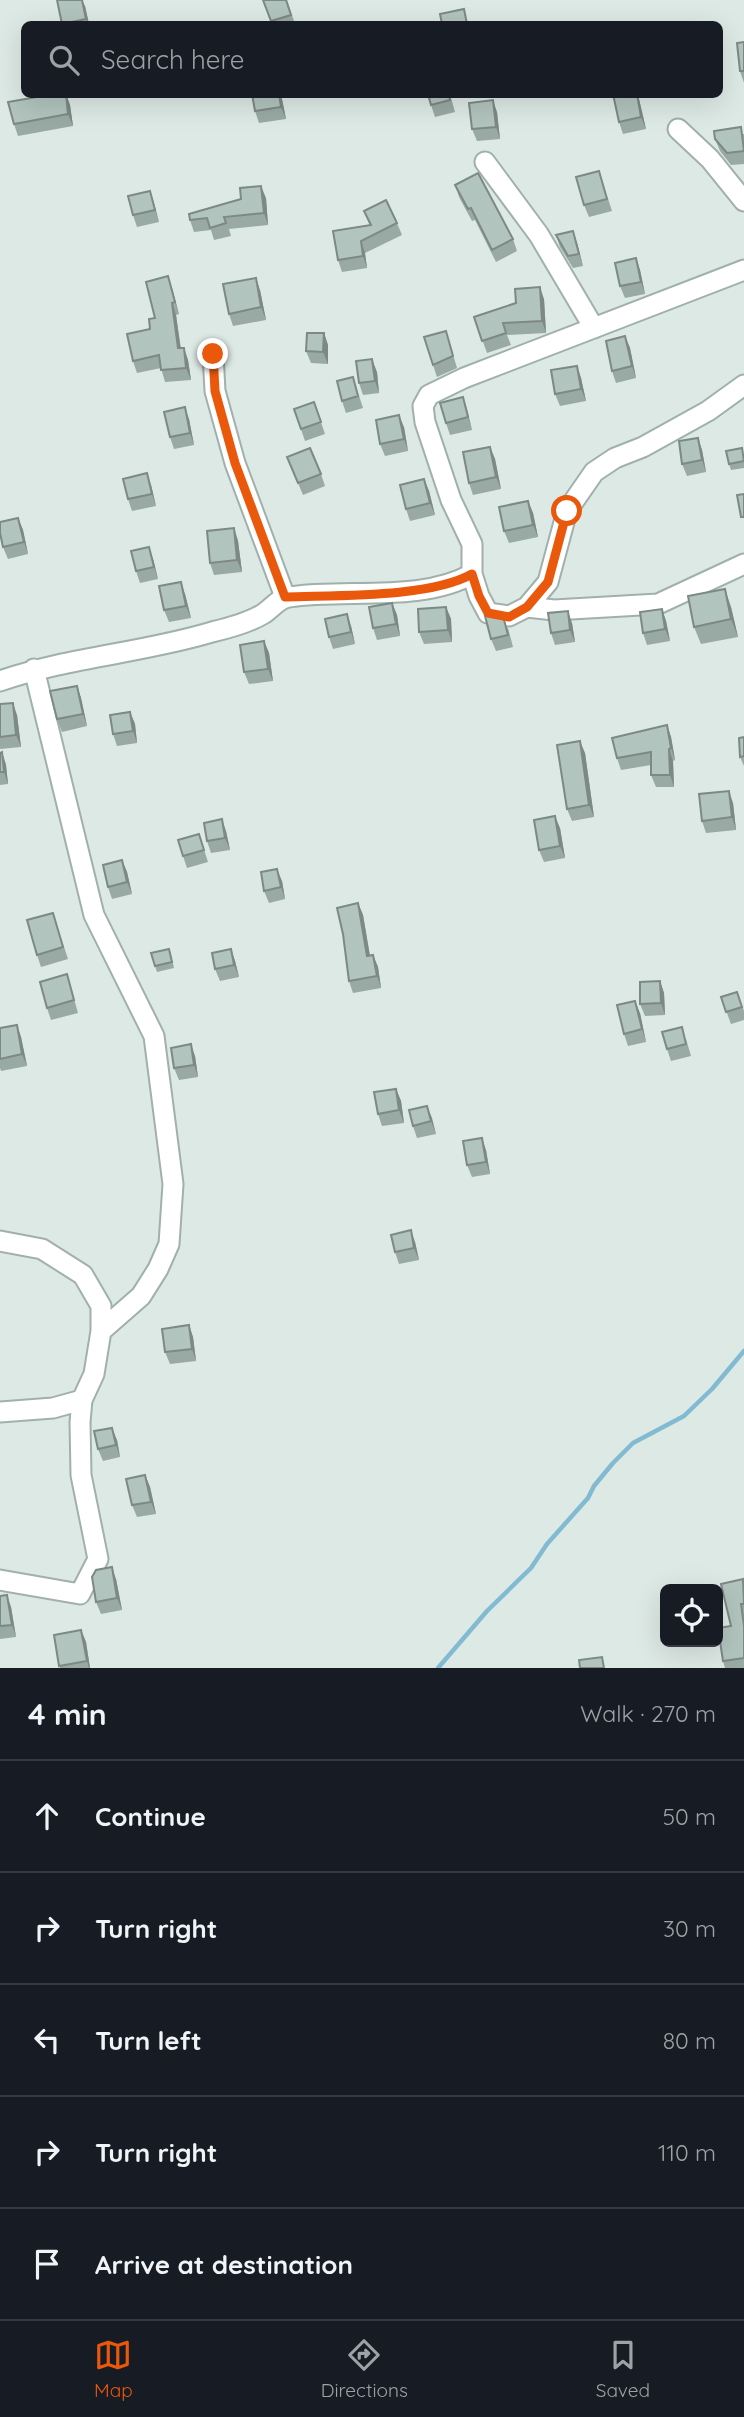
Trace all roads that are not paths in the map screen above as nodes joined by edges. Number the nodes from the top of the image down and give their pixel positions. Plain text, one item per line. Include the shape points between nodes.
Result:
1 (678, 129) dead end
2 (485, 162) dead end
3 (744, 201) edge
4 (744, 270) edge
5 (594, 328) junction
6 (213, 354) dead end
7 (744, 385) edge
8 (744, 564) edge
9 (472, 574) junction
10 (285, 597) junction
11 (527, 607) junction
12 (34, 669) junction
13 (0, 681) edge
14 (0, 1241) edge
15 (101, 1331) junction
16 (82, 1400) junction
17 (0, 1412) edge
18 (0, 1580) edge

1 - 3 street
2 - 5 street via 539,235
4 - 5 street
5 - 9 street via 464,378 429,395 423,406 451,500 472,544
6 - 10 street via 215,391 235,463
7 - 11 street via 708,411 594,472 567,511 548,582
8 - 11 street via 658,604 554,610
9 - 10 street via 434,588
9 - 11 street via 488,613 509,617
10 - 12 street via 263,614 187,640
12 - 13 street
12 - 15 street via 94,915 154,1036 173,1184 169,1244 158,1269 141,1296
14 - 15 street via 42,1249 83,1275 100,1306
15 - 16 street via 94,1374
16 - 17 street via 53,1408
16 - 18 street via 81,1475 98,1559 80,1594

